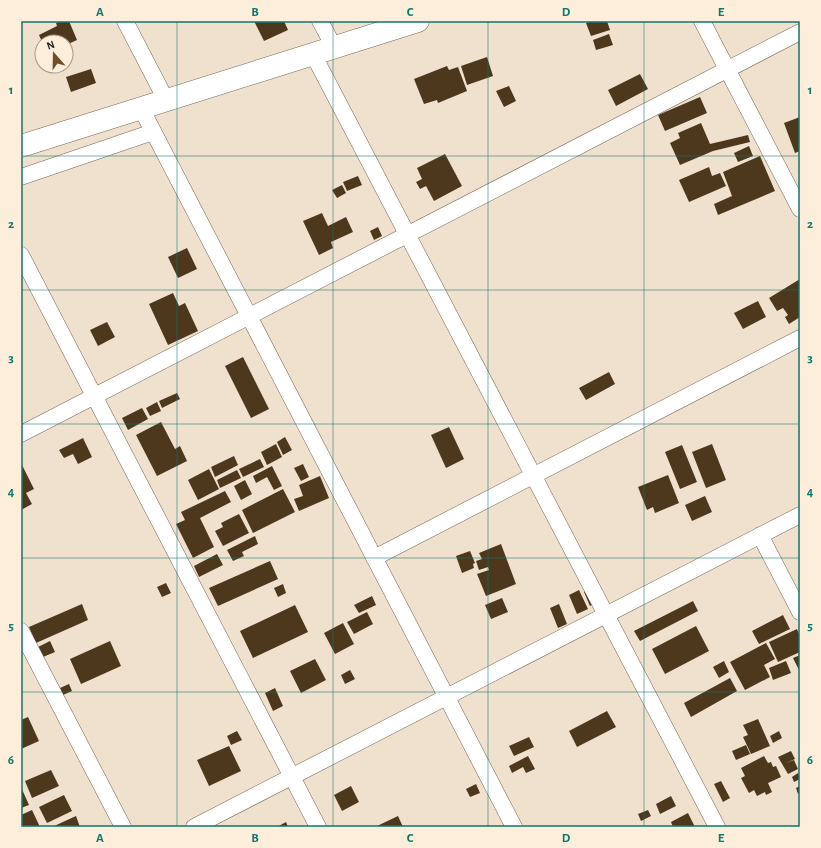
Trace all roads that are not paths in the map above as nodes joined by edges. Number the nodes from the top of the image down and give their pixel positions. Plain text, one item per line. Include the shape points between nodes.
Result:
1 (125, 21) edge
2 (320, 21) edge
3 (418, 21) edge
4 (702, 21) edge
5 (800, 32) edge
6 (334, 48) junction
7 (313, 54) junction
8 (728, 70) junction
9 (166, 100) junction
10 (141, 108) junction
11 (152, 132) junction
12 (21, 146) edge
13 (21, 177) edge
14 (794, 185) edge
15 (800, 209) edge
16 (408, 235) junction
17 (21, 255) edge
18 (249, 317) junction
19 (800, 338) edge
20 (94, 396) junction
21 (21, 434) edge
22 (533, 475) junction
23 (800, 515) edge
24 (760, 535) junction
25 (374, 558) junction
26 (800, 612) edge
27 (606, 615) junction
28 (21, 631) edge
29 (446, 697) junction
30 (292, 777) junction
31 (122, 827) edge
32 (194, 827) edge
33 (318, 827) edge
34 (514, 827) edge
35 (717, 827) edge

1 - 9 street
2 - 6 street
3 - 6 main road
4 - 8 street
5 - 8 street
6 - 7 main road
7 - 9 main road
7 - 16 street
8 - 14 street
8 - 16 street
9 - 10 main road
10 - 11 street
10 - 12 main road
11 - 13 street
11 - 18 street
14 - 15 street
16 - 18 street
16 - 22 street
17 - 20 street
18 - 20 street
18 - 25 street
19 - 22 street
20 - 21 street
20 - 30 street
22 - 25 street
22 - 27 street
23 - 24 street
24 - 26 street
24 - 27 street
25 - 29 street
27 - 29 street
27 - 35 street
28 - 31 street
29 - 30 street
29 - 34 street
30 - 32 street
30 - 33 street

